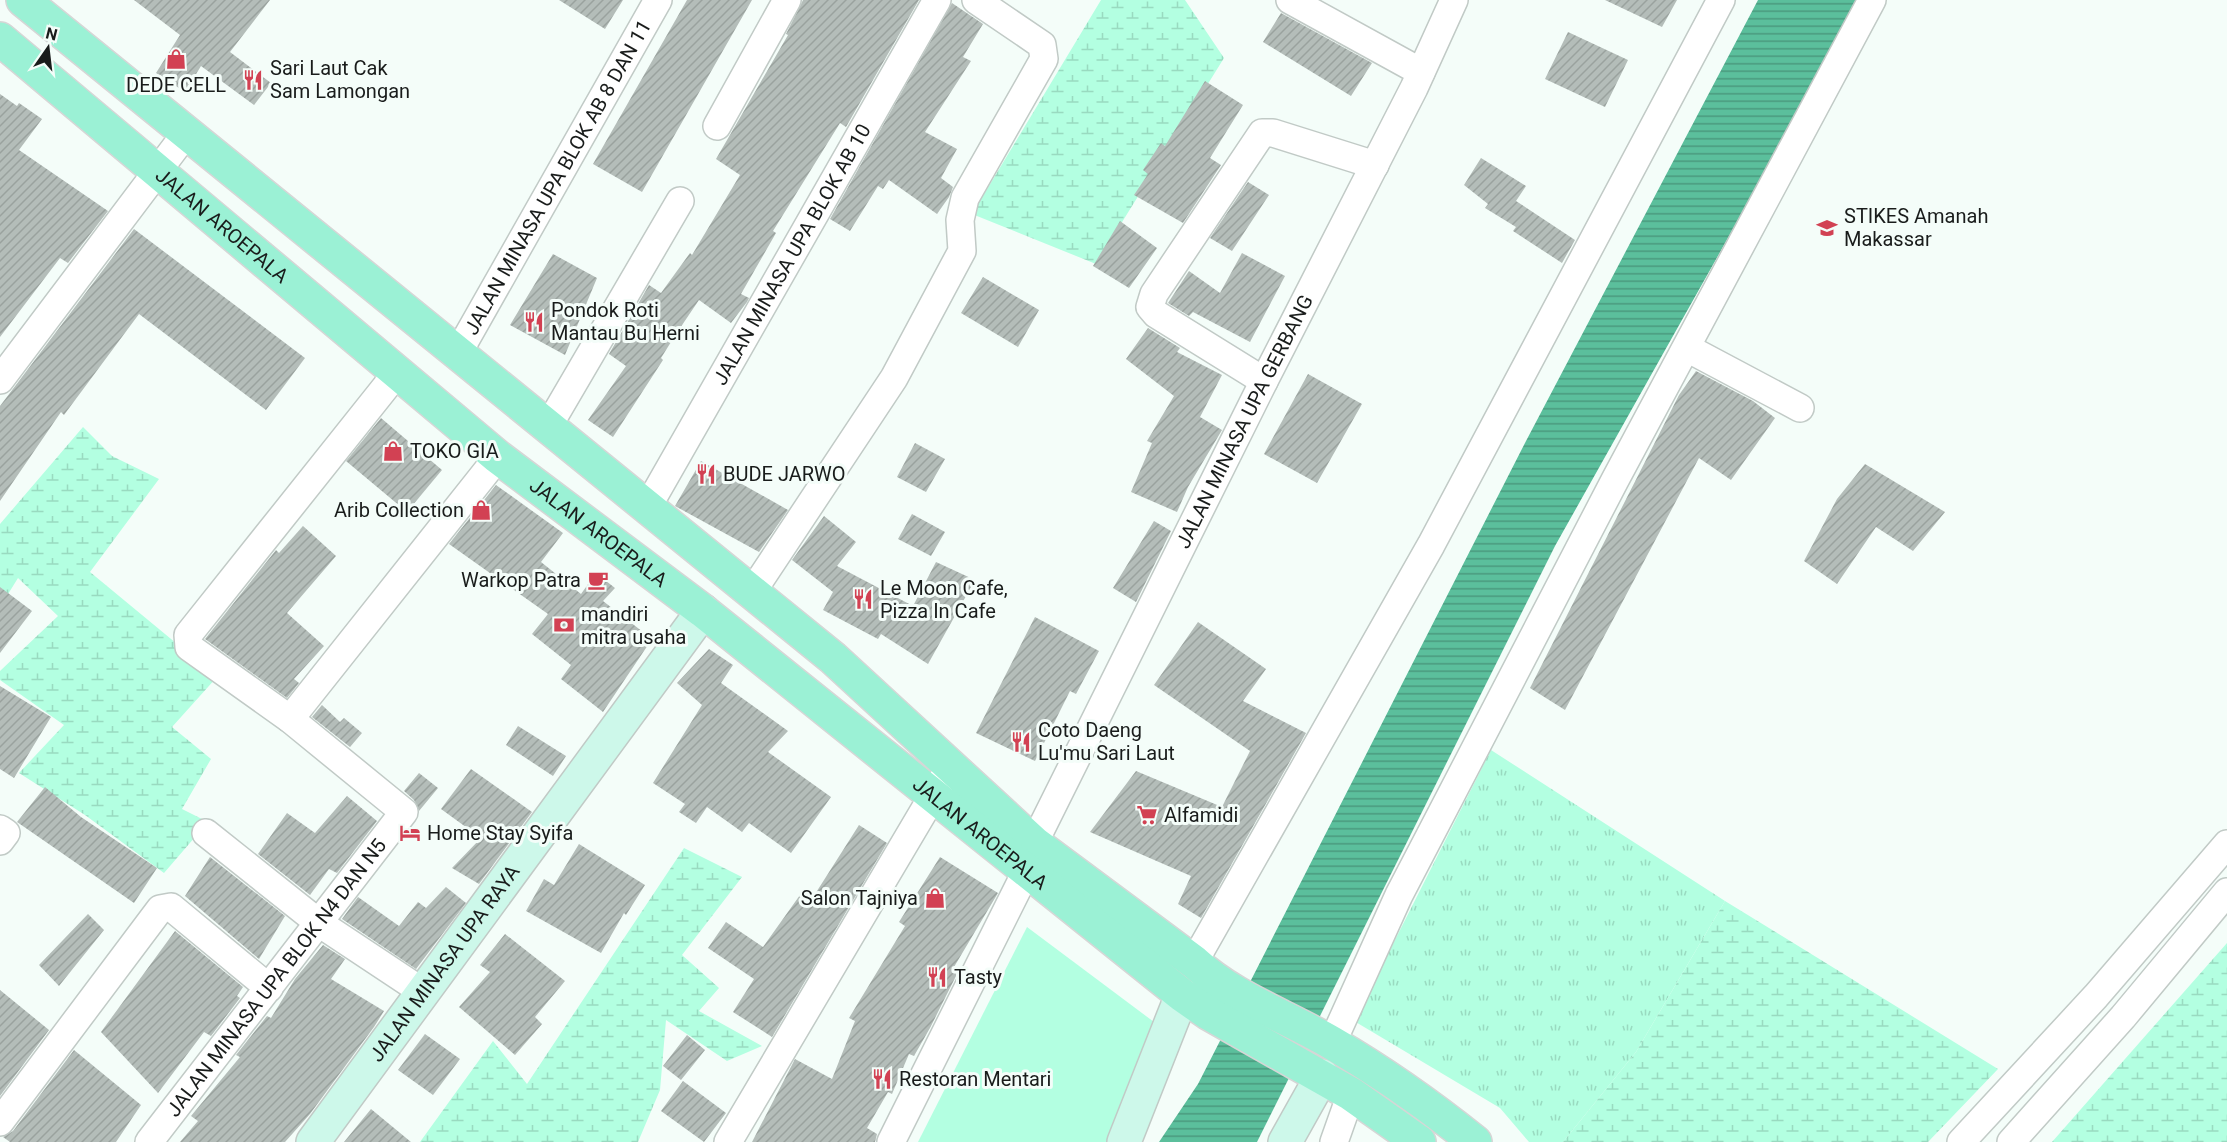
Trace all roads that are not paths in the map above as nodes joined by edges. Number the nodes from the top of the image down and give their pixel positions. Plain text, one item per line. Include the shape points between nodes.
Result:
1 (23, 0) edge
2 (658, 0) edge
3 (788, 0) edge
4 (937, 0) edge
5 (976, 0) edge
6 (1290, 0) edge
7 (1454, 0) edge
8 (1720, 0) edge
9 (1872, 0) edge
10 (0, 39) edge
11 (1421, 72) junction
12 (717, 126) dead end
13 (187, 132) junction
14 (1375, 165) junction
15 (156, 170) junction
16 (680, 201) dead end
17 (1687, 348) junction
18 (458, 353) junction
19 (396, 374) junction
20 (0, 380) edge
21 (1264, 381) junction
22 (1800, 408) dead end
23 (549, 425) junction
24 (498, 457) junction
25 (647, 508) junction
26 (752, 592) junction
27 (703, 611) junction
28 (290, 719) junction
29 (951, 766) junction
30 (933, 794) junction
31 (0, 829) edge
32 (206, 833) dead end
33 (0, 841) edge
34 (2227, 844) edge
35 (1031, 856) junction
36 (2227, 892) edge
37 (319, 923) junction
38 (1204, 971) junction
39 (269, 988) junction
40 (423, 992) junction
41 (1195, 1004) junction
42 (1328, 1041) junction
43 (1315, 1073) junction
44 (1351, 1094) junction
45 (0, 1122) edge
46 (149, 1142) edge
47 (313, 1142) edge
48 (728, 1142) edge
49 (891, 1142) edge
50 (1124, 1142) edge
51 (1285, 1142) edge
52 (1334, 1142) edge
53 (1419, 1142) edge
54 (1475, 1142) edge
55 (1961, 1142) edge
56 (2011, 1142) edge

1 - 13 main road, JALAN AROEPALA
2 - 18 street, JALAN MINASA UPA BLOK AB 8 DAN 11
3 - 12 street
4 - 25 street, JALAN MINASA UPA BLOK AB 10
5 - 26 street via 1045,48 1040,69 965,198 960,220 962,251 894,378
6 - 11 street
7 - 11 street, JALAN MINASA UPA GERBANG
8 - 38 street
9 - 17 street
10 - 15 main road, JALAN AROEPALA
11 - 14 street, JALAN MINASA UPA GERBANG
13 - 15 street
13 - 18 main road, JALAN AROEPALA
14 - 21 street, JALAN MINASA UPA GERBANG
14 - 21 street via 1262,133 1154,294 1150,307 1156,314
15 - 19 main road, JALAN AROEPALA
15 - 20 street
16 - 23 street
17 - 22 street
17 - 42 street via 1398,895
18 - 23 main road, JALAN AROEPALA
19 - 24 main road, JALAN AROEPALA
19 - 28 street via 188,635 189,647
21 - 35 street, JALAN MINASA UPA GERBANG
23 - 25 main road, JALAN AROEPALA
24 - 27 main road, JALAN AROEPALA
24 - 28 street
25 - 26 main road, JALAN AROEPALA
26 - 29 main road, JALAN AROEPALA via 833,658
27 - 30 main road, JALAN AROEPALA
27 - 40 street, JALAN MINASA UPA RAYA
28 - 37 street, JALAN MINASA UPA BLOK N4 DAN N5 via 404,812
29 - 30 street
29 - 35 main road, JALAN AROEPALA
30 - 35 main road, JALAN AROEPALA
30 - 48 street
31 - 33 street via 6,833
32 - 37 street
34 - 55 street via 2096,996
35 - 38 main road, JALAN AROEPALA
35 - 41 main road, JALAN AROEPALA
35 - 49 street, JALAN MINASA UPA GERBANG
36 - 56 street via 2123,1017
37 - 39 street, JALAN MINASA UPA BLOK N4 DAN N5
37 - 40 street
38 - 42 main road, JALAN AROEPALA
39 - 45 street via 171,907 160,909
39 - 46 street, JALAN MINASA UPA BLOK N4 DAN N5
40 - 47 street, JALAN MINASA UPA RAYA
41 - 43 main road, JALAN AROEPALA
41 - 50 street
42 - 54 main road, JALAN AROEPALA via 1437,1112
43 - 44 main road, JALAN AROEPALA
43 - 51 street
44 - 52 street
44 - 53 main road, JALAN AROEPALA

